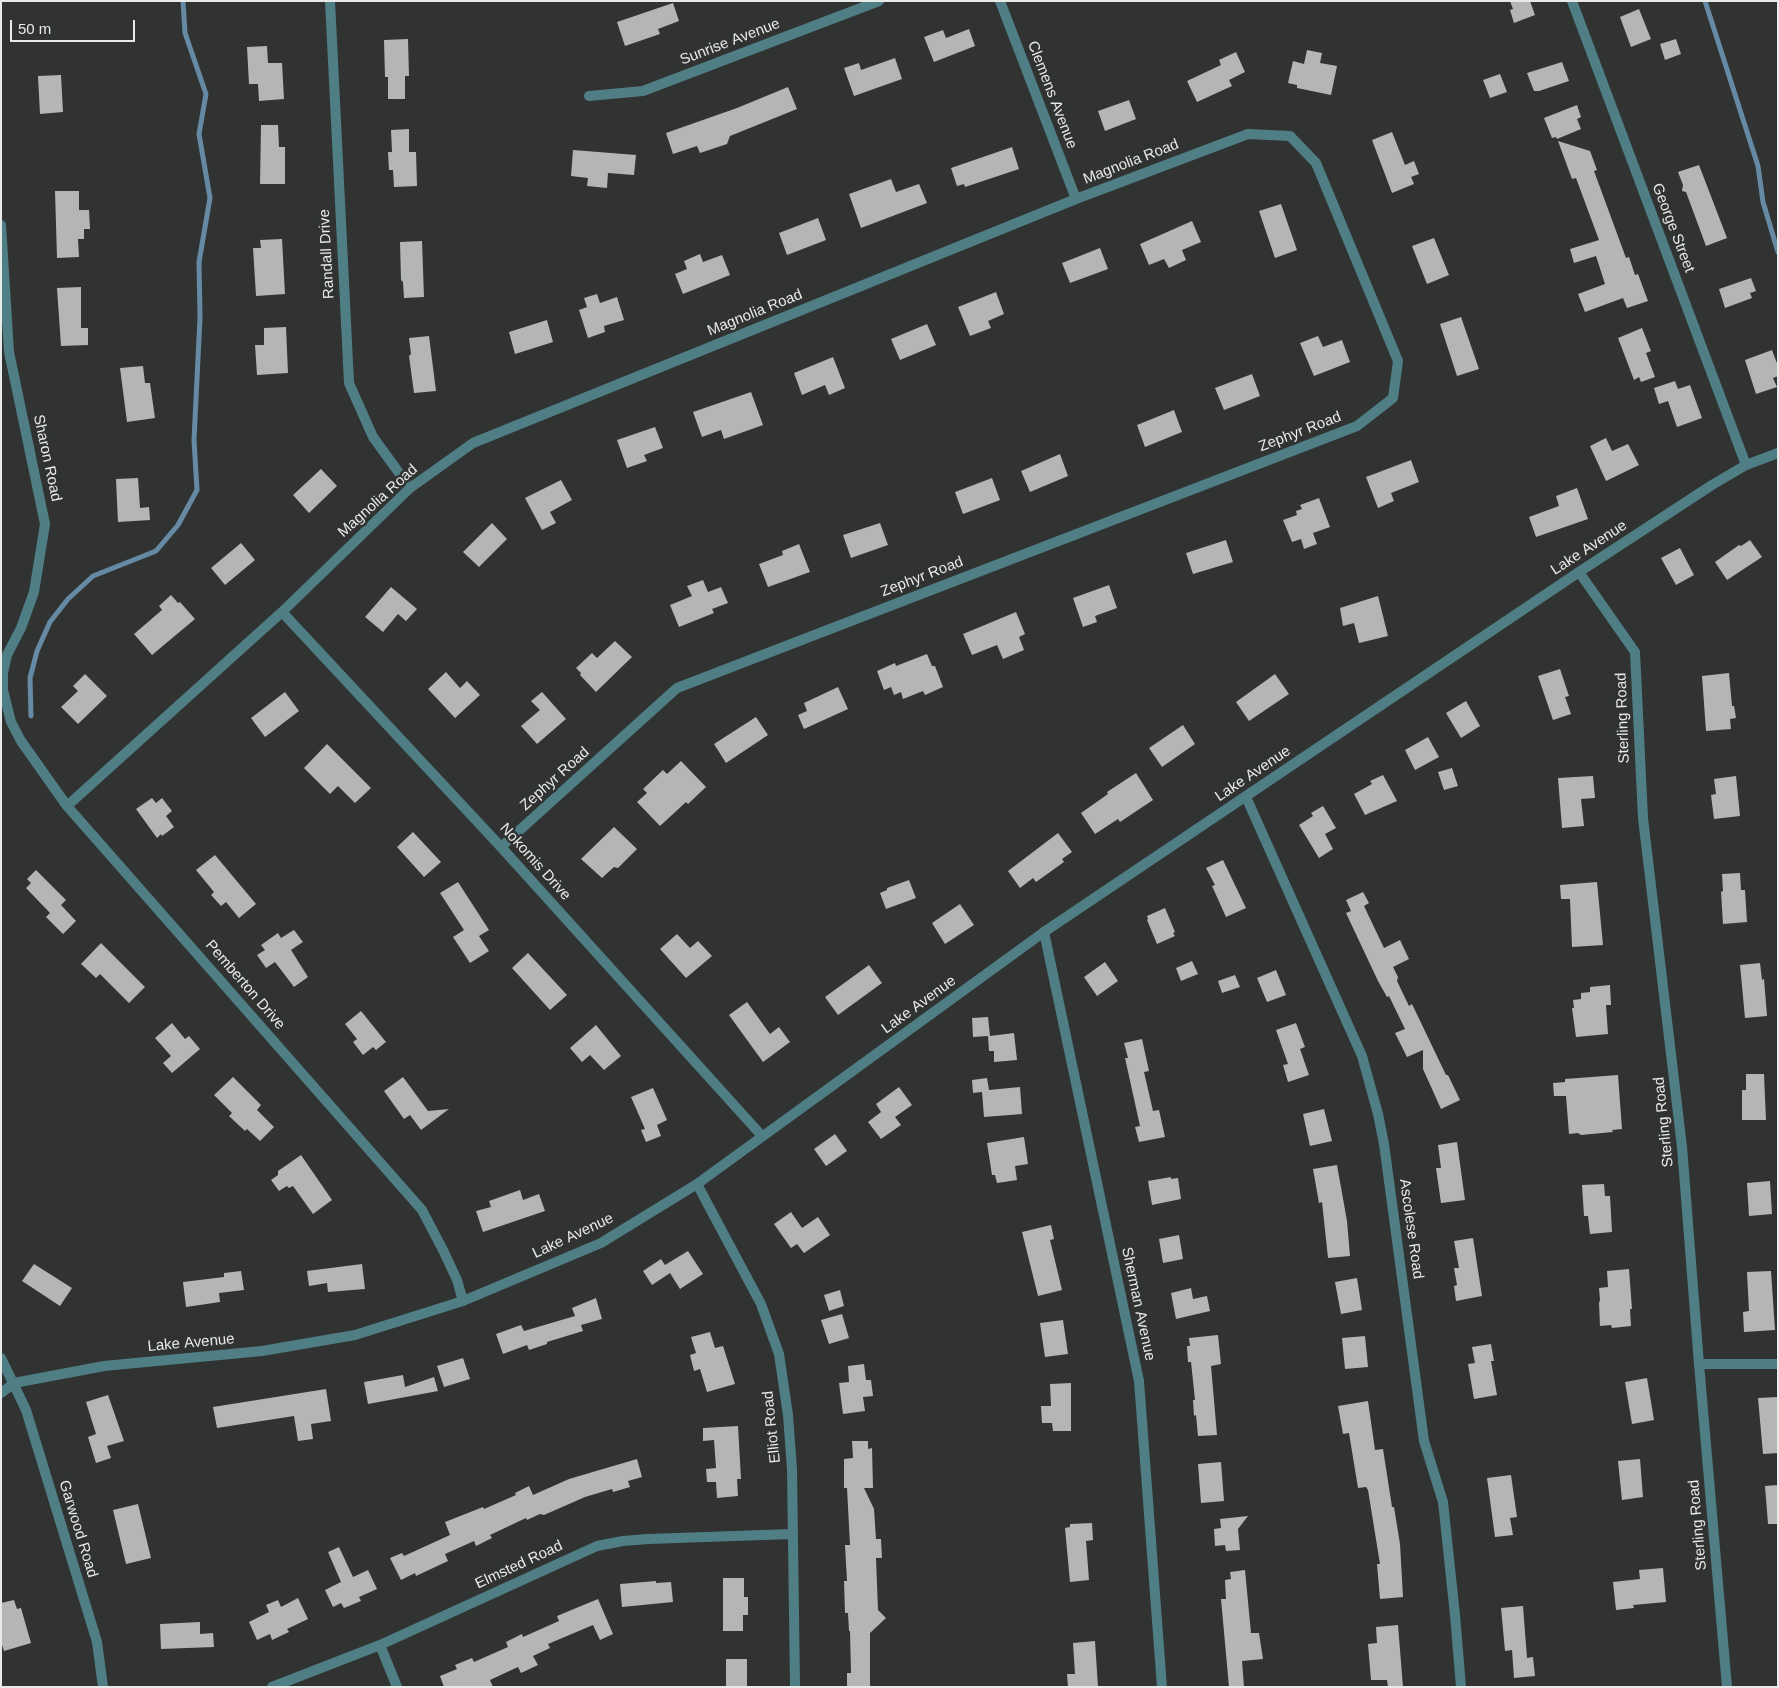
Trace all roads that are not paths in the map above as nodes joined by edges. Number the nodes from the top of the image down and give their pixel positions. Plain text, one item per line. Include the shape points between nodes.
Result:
1 (330, 1) edge
2 (879, 1) edge
3 (1000, 1) edge
4 (1572, 1) edge
5 (589, 96) dead end
6 (1076, 200) junction
7 (1, 225) edge
8 (1393, 398) joint
9 (1778, 453) edge
10 (1746, 465) junction
11 (410, 488) junction
12 (1579, 572) junction
13 (282, 612) junction
14 (3, 690) joint
15 (1246, 797) junction
16 (67, 806) junction
17 (501, 847) junction
18 (1044, 932) junction
19 (762, 1136) junction
20 (697, 1184) junction
21 (464, 1301) junction
22 (1, 1358) edge
23 (1699, 1364) junction
24 (1778, 1364) edge
25 (14, 1383) junction
26 (1, 1393) edge
27 (792, 1534) junction
28 (380, 1645) junction
29 (103, 1687) edge
30 (272, 1687) edge
31 (397, 1687) edge
32 (795, 1687) edge
33 (1162, 1687) edge
34 (1461, 1687) edge
35 (1727, 1687) edge

1 - 11 street, Randall Drive via 348,383 373,437
2 - 5 street, Sunrise Avenue via 643,91
3 - 6 street, Clemens Avenue
4 - 10 street, George Street
6 - 8 street, Magnolia Road via 1248,134 1290,136 1316,163 1398,361
6 - 11 street, Magnolia Road via 473,443
7 - 14 street, Sharon Road via 9,352 45,524 34,592 7,655
8 - 17 street, Zephyr Road via 1357,426 677,688
9 - 10 street, Lake Avenue
10 - 12 street, Lake Avenue
11 - 13 street, Magnolia Road
12 - 15 street, Lake Avenue
12 - 23 street, Sterling Road via 1636,652 1643,818 1682,1147
13 - 16 street, Magnolia Road
13 - 17 street, Nokomis Drive
14 - 16 street, Pemberton Drive via 11,722 21,741
15 - 18 street, Lake Avenue
15 - 34 street, Ascolese Road via 1362,1056 1378,1114 1424,1441 1442,1502
16 - 21 street, Pemberton Drive via 422,1210
17 - 19 street, Nokomis Drive
18 - 19 street, Lake Avenue
18 - 33 street, Sherman Avenue via 1139,1381
19 - 20 street, Lake Avenue
20 - 21 street, Lake Avenue via 601,1243
20 - 27 street, Elliot Road via 761,1304 779,1354 792,1469
21 - 25 street, Lake Avenue via 355,1335 262,1351 104,1366
22 - 25 street, Garwood Road
23 - 24 street
23 - 35 street, Sterling Road
25 - 26 street, Lake Avenue
25 - 29 street, Garwood Road via 26,1410 97,1642
27 - 28 street, Elmsted Road via 648,1539 597,1546
27 - 32 street, Elliot Road
28 - 30 street, Elmsted Road
28 - 31 street

